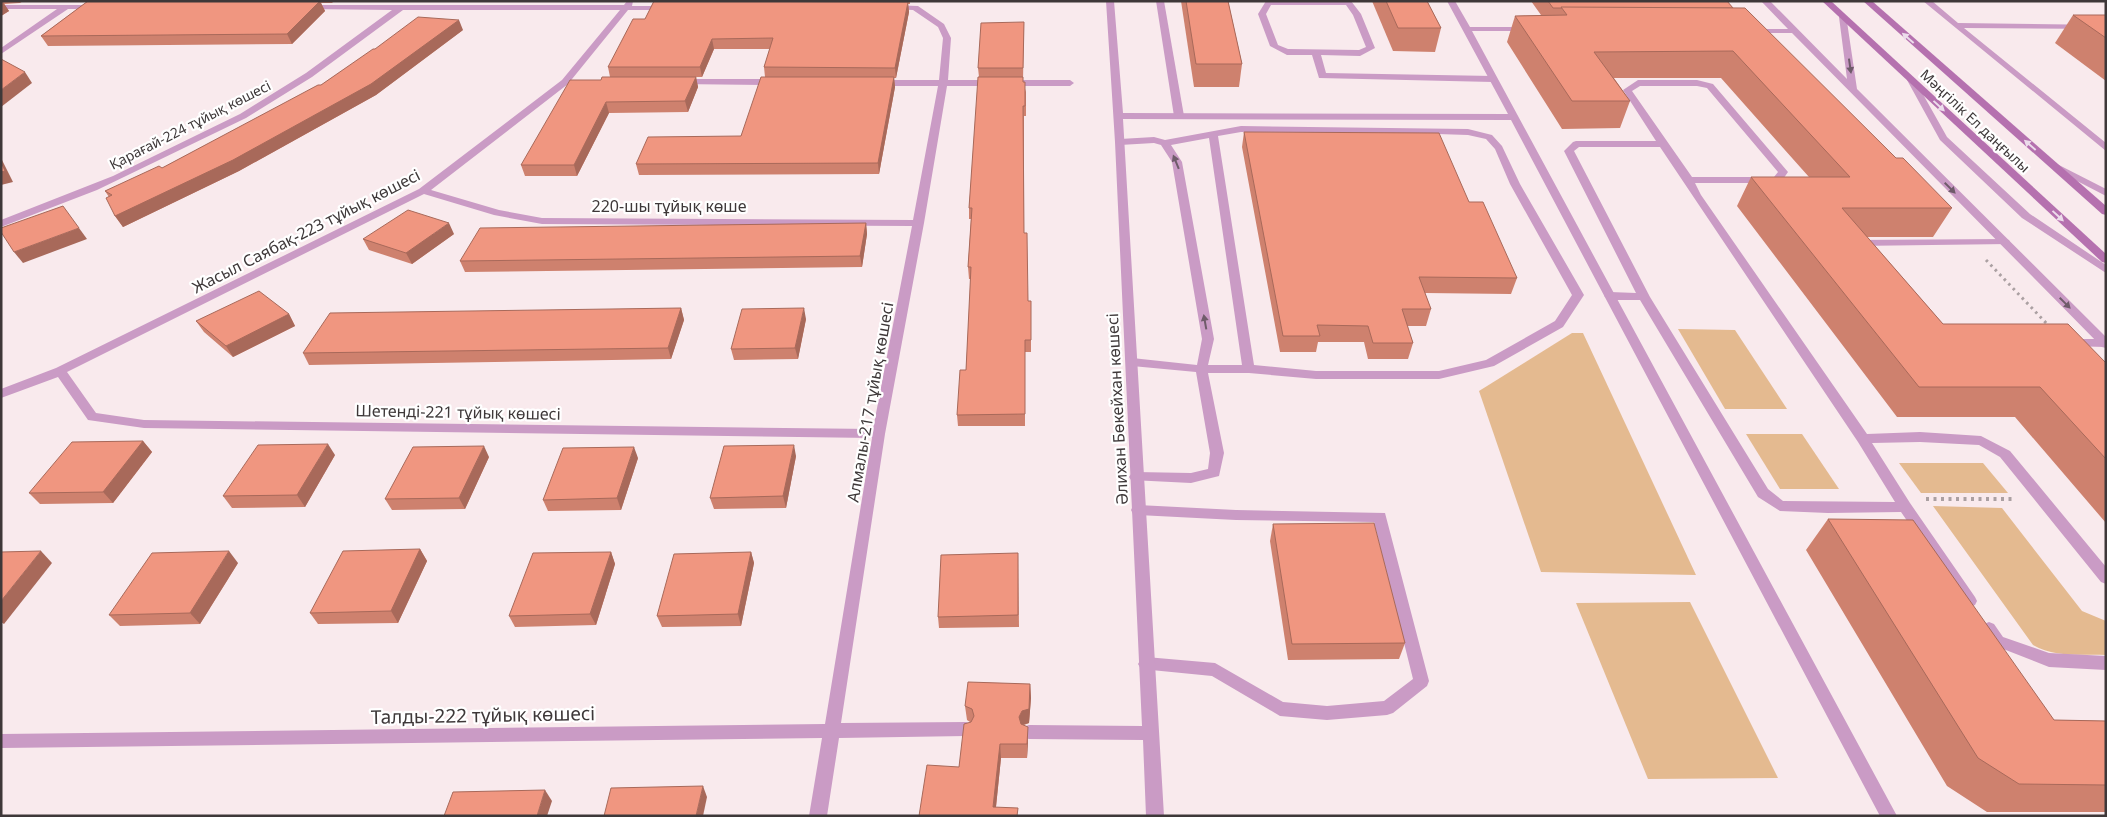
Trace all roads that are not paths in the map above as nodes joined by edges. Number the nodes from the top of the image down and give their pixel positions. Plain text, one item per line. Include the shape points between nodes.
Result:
1 (1110, 1) edge
2 (1160, 1) edge
3 (1451, 1) edge
4 (1765, 1) edge
5 (1826, 1) edge
6 (1867, 1) edge
7 (1880, 1) edge
8 (1927, 1) edge
9 (629, 5) edge
10 (1, 7) edge
11 (66, 7) junction
12 (105, 7) edge
13 (292, 7) edge
14 (401, 7) junction
15 (676, 8) edge
16 (883, 8) edge
17 (1843, 17) junction
18 (1892, 24) junction
19 (1958, 25) junction
20 (2106, 26) edge
21 (1467, 29) junction
22 (1536, 29) edge
23 (1742, 31) edge
24 (1794, 31) junction
25 (1, 52) edge
26 (1316, 52) junction
27 (1494, 79) junction
28 (1911, 80) junction
29 (675, 82) edge
30 (784, 82) edge
31 (864, 83) edge
32 (944, 83) junction
33 (1070, 83) dead end
34 (1853, 90) junction
35 (1117, 116) junction
36 (1179, 116) junction
37 (1514, 117) junction
38 (1213, 134) junction
39 (1120, 142) junction
40 (1165, 143) junction
41 (1663, 144) junction
42 (2106, 148) edge
43 (2053, 165) junction
44 (1689, 180) junction
45 (422, 191) junction
46 (2106, 193) edge
47 (2106, 212) edge
48 (919, 223) junction
49 (1, 224) edge
50 (2004, 242) junction
51 (1839, 243) edge
52 (2106, 260) edge
53 (2106, 270) edge
54 (1610, 296) junction
55 (1644, 297) junction
56 (2057, 344) edge
57 (2105, 344) edge
58 (1132, 362) junction
59 (1201, 369) junction
60 (1249, 369) junction
61 (60, 371) junction
62 (1, 394) edge
63 (879, 434) junction
64 (1863, 439) junction
65 (1136, 477) junction
66 (1903, 503) junction
67 (1138, 510) junction
68 (2106, 578) edge
69 (2106, 662) edge
70 (1146, 664) junction
71 (966, 729) edge
72 (832, 731) junction
73 (1029, 732) edge
74 (1150, 733) junction
75 (1, 741) edge
76 (818, 816) edge
77 (1154, 816) edge
78 (1889, 816) edge

1 - 35 street, Әлихан Бөкейхан көшесі
2 - 36 street
3 - 21 street
4 - 24 street
5 - 17 main road, Мәңгілік Ел даңғылы
6 - 18 main road, Мәңгілік Ел даңғылы
7 - 18 main road
8 - 19 street
9 - 14 street
9 - 15 street
9 - 45 street, Жасыл Саябақ-223 тұйық көшесі via 570,82
10 - 11 street
11 - 12 street
11 - 25 street
13 - 14 street
14 - 49 street, Қарағай-224 тұйық көшесі via 276,98 142,166
16 - 32 street, Алмалы-217 тұйық көшесі via 915,8 940,26 946,38
17 - 28 main road, Мәңгілік Ел даңғылы
17 -> 34 street
43 -> 18 main road, Мәңгілік Ел даңғылы
19 - 20 street
19 - 42 street
21 - 22 street
21 - 27 street
23 - 24 street
24 - 34 street
26 - 26 street via 1360,53 1371,48 1358,14 1348,3 1269,3 1262,14 1274,46 1287,52
26 - 27 street via 1322,76 1334,78
27 - 37 street
28 -> 52 main road, Мәңгілік Ел даңғылы
28 - 53 street via 1943,138 2026,216
29 - 30 street
31 - 32 street
32 - 33 street
32 - 48 street, Алмалы-217 тұйық көшесі
34 -> 50 street
35 - 36 street
35 - 39 street, Әлихан Бөкейхан көшесі
36 - 37 street
37 - 54 street
38 - 40 street
38 - 60 street
38 - 60 street via 1241,129 1407,130 1468,132 1489,137 1499,148 1515,184 1578,295 1559,324 1490,363 1439,375 1316,375
39 - 40 street via 1154,140
39 - 58 street, Әлихан Бөкейхан көшесі
59 -> 40 street via 1208,339 1178,162
41 - 44 street
41 - 44 street via 1627,90 1638,83 1710,86 1782,172 1777,180
41 - 55 street via 1576,144 1569,151
43 - 46 street
43 - 47 main road, Мәңгілік Ел даңғылы
44 - 64 street via 1696,195
45 - 48 street, 220-шы тұйық көше via 498,213 542,221
45 - 61 street, Жасыл Саябақ-223 тұйық көшесі
48 - 63 street, Алмалы-217 тұйық көшесі
50 - 51 street
50 -> 57 street
54 - 55 street
54 - 78 street
55 - 66 street via 1763,493 1780,506 1828,508
56 - 57 street
58 - 59 street
58 - 65 street, Әлихан Бөкейхан көшесі
59 - 60 street
59 - 65 street via 1217,453 1214,473 1191,478
61 - 62 street, Жасыл Саябақ-223 тұйық көшесі
61 - 63 street, Шетенді-221 тұйық көшесі via 92,417 144,424
63 - 72 street, Алмалы-217 тұйық көшесі
64 - 66 street
64 - 68 street via 1981,441 2005,454
65 - 67 street, Әлихан Бөкейхан көшесі
66 - 69 street via 1998,641 2049,660
67 - 70 street, Әлихан Бөкейхан көшесі
67 - 70 street via 1380,517 1421,681 1387,708 1327,713 1280,709 1215,670
70 - 74 street, Әлихан Бөкейхан көшесі
71 - 72 street, Талды-222 тұйық көшесі
72 - 75 street, Талды-222 тұйық көшесі
72 - 76 street, Алмалы-217 тұйық көшесі
73 - 74 street
74 - 77 street, Әлихан Бөкейхан көшесі

